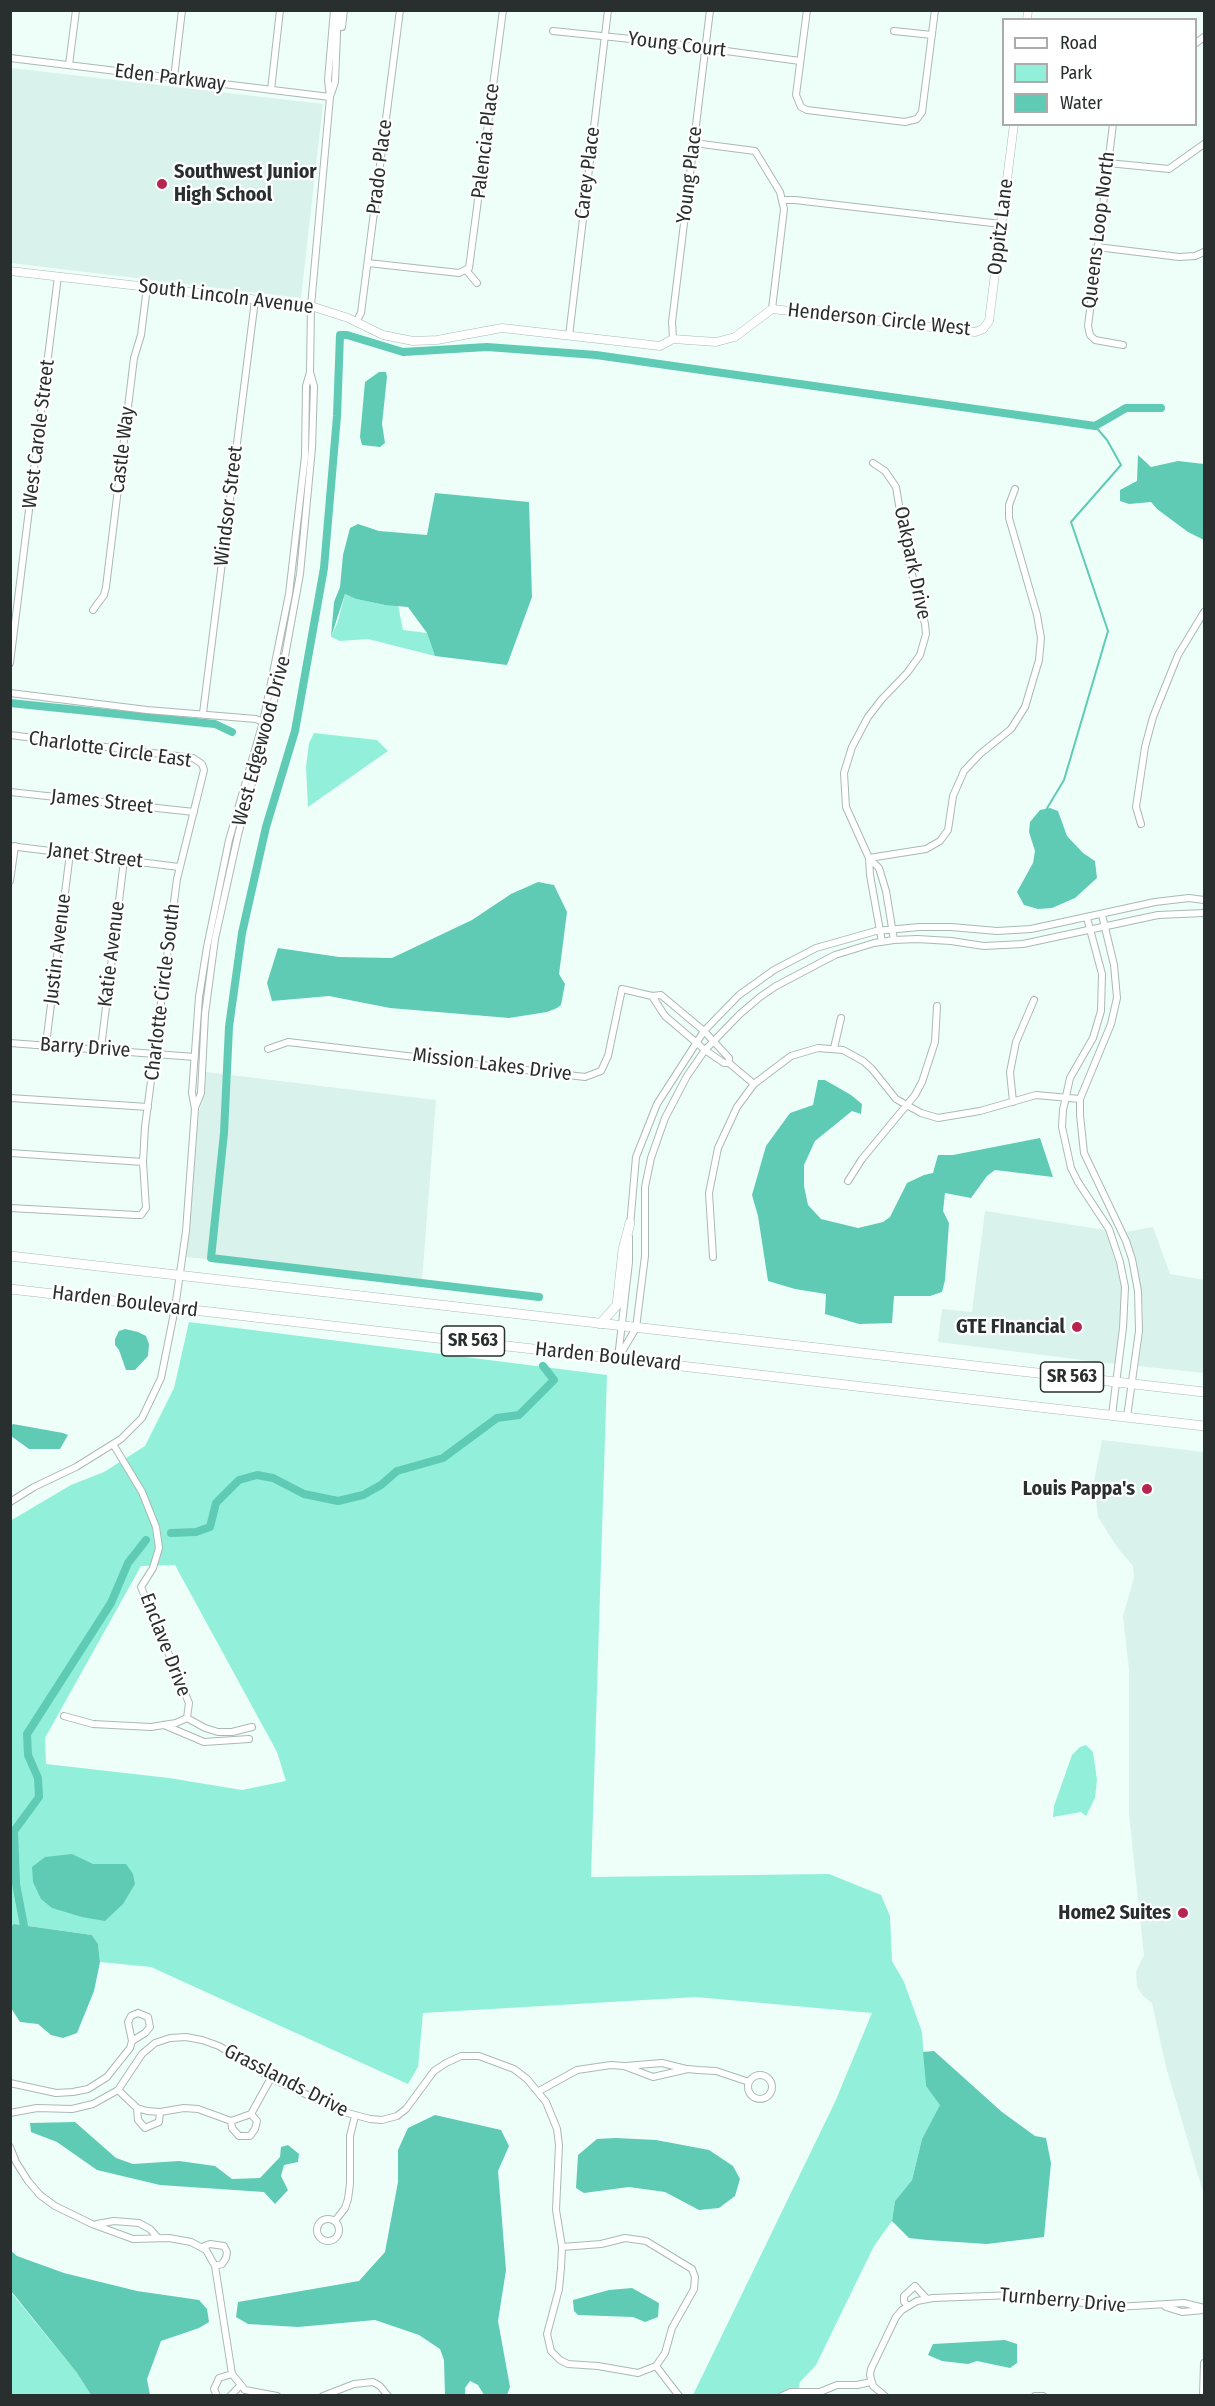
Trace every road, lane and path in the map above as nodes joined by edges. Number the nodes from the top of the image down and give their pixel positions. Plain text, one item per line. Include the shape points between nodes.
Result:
1 (76, 10) edge
2 (182, 10) edge
3 (280, 10) edge
4 (336, 10) edge
5 (344, 10) edge
6 (400, 10) edge
7 (503, 10) edge
8 (608, 10) edge
9 (710, 10) edge
10 (807, 10) edge
11 (935, 10) edge
12 (553, 31) dead end
13 (894, 31) dead end
14 (932, 35) junction
15 (605, 36) junction
16 (706, 48) junction
17 (337, 54) junction
18 (10, 58) edge
19 (800, 61) junction
20 (69, 65) junction
21 (174, 78) junction
22 (271, 90) junction
23 (330, 97) junction
24 (1014, 126) edge
25 (1113, 126) edge
26 (694, 142) junction
27 (1204, 144) edge
28 (1108, 163) junction
29 (783, 201) junction
30 (1001, 224) junction
31 (1097, 247) junction
32 (1204, 252) edge
33 (368, 263) junction
34 (466, 270) junction
35 (10, 271) edge
36 (58, 276) junction
37 (477, 284) dead end
38 (147, 287) junction
39 (255, 300) junction
40 (311, 306) junction
41 (772, 309) junction
42 (356, 322) junction
43 (984, 328) joint
44 (568, 336) junction
45 (673, 339) junction
46 (1123, 345) dead end
47 (873, 464) dead end
48 (1015, 489) dead end
49 (93, 610) dead end
50 (1204, 612) edge
51 (10, 663) edge
52 (10, 693) edge
53 (203, 713) junction
54 (266, 723) junction
55 (10, 735) edge
56 (204, 771) joint
57 (10, 792) edge
58 (194, 812) junction
59 (1141, 824) dead end
60 (13, 846) edge
61 (69, 853) junction
62 (869, 858) junction
63 (124, 860) junction
64 (179, 867) junction
65 (10, 881) edge
66 (885, 889) junction
67 (873, 893) junction
68 (1204, 900) edge
69 (1204, 914) edge
70 (1101, 915) junction
71 (1087, 918) junction
72 (1105, 927) junction
73 (892, 928) junction
74 (880, 930) junction
75 (1091, 930) junction
76 (894, 940) junction
77 (882, 942) junction
78 (652, 996) junction
79 (1034, 1000) dead end
80 (937, 1006) dead end
81 (682, 1013) junction
82 (841, 1018) dead end
83 (674, 1022) junction
84 (704, 1031) junction
85 (697, 1041) junction
86 (713, 1041) junction
87 (10, 1043) edge
88 (46, 1044) junction
89 (101, 1048) junction
90 (834, 1048) junction
91 (268, 1049) dead end
92 (705, 1050) junction
93 (155, 1053) junction
94 (195, 1057) junction
95 (729, 1063) junction
96 (754, 1084) junction
97 (10, 1098) edge
98 (1065, 1098) junction
99 (1080, 1099) junction
100 (1013, 1102) junction
101 (906, 1105) junction
102 (148, 1107) junction
103 (195, 1109) junction
104 (10, 1153) edge
105 (143, 1162) junction
106 (848, 1181) dead end
107 (10, 1208) edge
108 (630, 1223) junction
109 (10, 1256) edge
110 (713, 1257) dead end
111 (180, 1276) junction
112 (10, 1288) edge
113 (175, 1308) junction
114 (600, 1324) junction
115 (622, 1327) junction
116 (636, 1328) junction
117 (618, 1358) junction
118 (1116, 1382) junction
119 (1131, 1384) junction
120 (1204, 1392) edge
121 (1112, 1415) junction
122 (1127, 1417) junction
123 (1204, 1426) edge
124 (113, 1444) junction
125 (10, 1502) edge
126 (64, 1716) dead end
127 (187, 1718) junction
128 (163, 1725) junction
129 (252, 1727) dead end
130 (249, 1739) dead end
131 (132, 2041) junction
132 (624, 2066) junction
133 (688, 2069) junction
134 (271, 2078) junction
135 (749, 2082) dead end
136 (10, 2083) edge
137 (118, 2090) junction
138 (539, 2091) junction
139 (137, 2108) junction
140 (160, 2112) junction
141 (10, 2113) edge
142 (251, 2114) junction
143 (355, 2116) junction
144 (231, 2121) junction
145 (10, 2147) edge
146 (335, 2221) dead end
147 (92, 2224) junction
148 (157, 2237) junction
149 (202, 2247) junction
150 (562, 2247) junction
151 (215, 2266) junction
152 (926, 2298) junction
153 (908, 2306) junction
154 (1204, 2309) edge
155 (1204, 2363) edge
156 (656, 2366) junction
157 (232, 2374) junction
158 (871, 2382) junction
159 (240, 2386) junction
160 (217, 2396) edge
161 (230, 2396) edge
162 (277, 2396) edge
163 (323, 2396) edge
164 (388, 2396) edge
165 (680, 2396) edge
166 (782, 2396) edge
167 (885, 2396) edge
168 (1035, 2396) edge
169 (1043, 2396) edge
170 (1203, 2396) edge

1 - 20 street
2 - 21 street
3 - 22 street
4 - 17 street, West Edgewood Drive
4 - 23 street, West Edgewood Drive via 328,80
5 - 17 street, West Edgewood Drive
6 - 33 street, Prado Place
7 - 34 street, Palencia Place via 471,264
8 - 15 street, Carey Place
9 - 16 street, Young Place
10 - 19 street
11 - 14 street
12 - 15 street, Young Court
13 - 14 street
14 - 19 street via 922,112 917,119 905,122 807,110 798,104 796,95
15 - 16 street, Young Court
15 - 44 street, Carey Place
16 - 19 street, Young Court
16 - 26 street, Young Place
17 - 23 street, West Edgewood Drive
18 - 20 street, Eden Parkway
20 - 21 street, Eden Parkway
21 - 22 street, Eden Parkway
22 - 23 street, Eden Parkway
23 - 40 street, West Edgewood Drive
24 - 30 street, Oppitz Lane
25 - 28 street, Queens Loop North
26 - 29 street via 754,151
26 - 45 street, Young Place
27 - 28 street via 1169,169
28 - 31 street, Queens Loop North
29 - 30 street
29 - 41 street
30 - 43 street, Oppitz Lane via 989,321
31 - 32 street via 1179,257
31 - 46 street, Queens Loop North via 1090,335 1095,340
33 - 34 street via 451,272
33 - 42 street, Prado Place via 362,313
34 - 37 street
35 - 36 street, South Lincoln Avenue
36 - 38 street, South Lincoln Avenue
36 - 51 street, West Carole Street
38 - 39 street, South Lincoln Avenue
38 - 49 street, Castle Way via 134,358 104,595
39 - 40 street, South Lincoln Avenue
39 - 53 street, Windsor Street
40 - 42 street, South Lincoln Avenue
40 - 54 street, West Edgewood Drive via 304,456 290,594
41 - 43 street, Henderson Circle West via 975,332
41 - 45 street, South Lincoln Avenue via 735,337 704,342
42 - 44 street, South Lincoln Avenue via 383,335 413,341 502,328
44 - 45 street, South Lincoln Avenue via 660,346
47 - 62 street, Oakpark Drive via 885,471 896,487 926,634 915,663 861,728 844,773 846,807
48 - 62 street via 1009,518 1041,638 1039,660 1025,707 1011,729 964,771 953,796 948,830 940,841 926,849
50 - 59 street via 1178,655 1153,717 1136,807
52 - 53 street
53 - 54 street
54 - 94 street, West Edgewood Drive via 229,840 217,894 199,997
54 - 103 street, West Edgewood Drive via 215,939 205,1014 201,1093
55 - 56 street, Charlotte Circle East via 193,758
56 - 58 street, Charlotte Circle South
57 - 58 street, James Street
58 - 64 street, Charlotte Circle South
60 - 61 street, Janet Street
60 - 65 street
61 - 63 street, Janet Street
61 - 88 street, Justin Avenue
62 - 66 street, Oakpark Drive via 879,868
62 - 67 street, Oakpark Drive
63 - 64 street, Janet Street
63 - 89 street, Katie Avenue
64 - 93 street, Charlotte Circle South
66 - 67 street
66 - 73 street, Oakpark Drive
67 - 74 street, Oakpark Drive
68 - 70 street via 1174,899
69 - 72 street via 1158,915
70 - 71 street
70 - 72 street
71 - 73 street via 1016,931
71 - 75 street
72 - 75 street
72 - 99 street via 1118,983 1117,998 1112,1024
73 - 74 street
73 - 76 street, Oakpark Drive
74 - 77 street, Oakpark Drive
74 - 84 street via 834,941 774,970 739,995
75 - 76 street via 1007,946
75 - 98 street via 1102,974 1101,1011 1093,1038 1070,1078
76 - 77 street
77 - 86 street via 835,955 776,986
78 - 81 street, Mission Lakes Drive via 661,995
78 - 83 street, Mission Lakes Drive
78 - 91 street, Mission Lakes Drive via 622,989 608,1056 601,1071 585,1077 288,1042
79 - 100 street via 1014,1052 1010,1081
80 - 101 street via 935,1042 928,1069
81 - 83 street
81 - 84 street, Mission Lakes Drive
82 - 90 street
83 - 85 street, Mission Lakes Drive
84 - 85 street
84 - 86 street, Mission Lakes Drive
85 - 92 street, Mission Lakes Drive
85 - 108 street via 657,1104 639,1144
86 - 92 street
86 - 95 street, Mission Lakes Drive
87 - 88 street, Barry Drive
88 - 89 street, Barry Drive
89 - 93 street, Barry Drive
90 - 96 street via 791,1056
90 - 101 street via 863,1061
92 - 95 street, Mission Lakes Drive
92 - 116 street via 665,1118 651,1158
93 - 94 street, Barry Drive
93 - 102 street, Charlotte Circle South
94 - 103 street, West Edgewood Drive
95 - 96 street, Mission Lakes Drive
96 - 110 street via 724,1131 714,1163 709,1208
97 - 102 street
98 - 99 street
98 - 100 street via 1036,1095
98 - 118 street via 1062,1127 1071,1168 1109,1229 1123,1278 1125,1305
99 - 119 street via 1084,1153 1126,1241 1136,1281 1139,1331
100 - 101 street via 948,1118 930,1117
101 - 106 street
102 - 105 street, Charlotte Circle South
103 - 111 street, West Edgewood Drive
104 - 105 street
105 - 107 street, Charlotte Circle South via 146,1208 141,1215
108 - 114 main road via 617,1305
108 - 115 street
109 - 111 main road, Harden Boulevard / SR 563
111 - 113 street, West Edgewood Drive
111 - 114 main road, Harden Boulevard / SR 563
112 - 113 main road, Harden Boulevard / SR 563
113 - 117 main road, Harden Boulevard / SR 563
113 - 124 street, West Edgewood Drive via 161,1377 151,1401 142,1418
114 - 115 main road, Harden Boulevard / SR 563
115 - 116 main road, Harden Boulevard / SR 563
115 - 117 street
116 - 117 street
116 - 118 main road, Harden Boulevard / SR 563
117 - 121 main road, Harden Boulevard / SR 563
118 - 119 main road, Harden Boulevard / SR 563
118 - 121 street
119 - 120 main road, Harden Boulevard / SR 563
119 - 122 street
121 - 122 main road, Harden Boulevard / SR 563
122 - 123 main road, Harden Boulevard / SR 563
124 - 125 street, West Edgewood Drive
124 - 127 street, Enclave Drive via 142,1492 156,1527 159,1548 141,1587 189,1703
126 - 128 street, Enclave Drive via 93,1724
127 - 128 street, Enclave Drive
127 - 129 street, Enclave Drive via 218,1732
128 - 130 street, Enclave Drive via 204,1742
131 - 131 street via 150,2027 145,2014 129,2018
131 - 136 street via 107,2077 88,2089 56,2092
132 - 133 street via 662,2063
132 - 133 street via 653,2077
132 - 138 street via 577,2070
133 - 135 street
134 - 137 street, Grasslands Drive via 219,2046 194,2038 170,2038 155,2043 142,2054
134 - 142 street
134 - 143 street, Grasslands Drive
137 - 139 street
137 - 141 street, Grasslands Drive via 80,2108
138 - 143 street, Grasslands Drive via 504,2065 479,2056 462,2056 434,2071 397,2116 382,2120
138 - 150 street, Grasslands Drive via 557,2129 556,2210
139 - 140 street
139 - 140 street via 138,2120 145,2128 159,2122
140 - 144 street via 198,2109
142 - 144 street
142 - 144 street via 257,2121 250,2136 239,2136
143 - 146 street via 350,2136 348,2199
145 - 147 street via 40,2195
147 - 148 street via 134,2239
147 - 148 street via 139,2223
148 - 149 street
149 - 151 street
149 - 151 street via 224,2246 226,2258
150 - 156 street, Grasslands Drive via 559,2289 547,2334 551,2351 568,2364 638,2373
150 - 156 street via 625,2238 646,2241 691,2268 694,2289
151 - 157 street
152 - 153 street, Turnberry Drive
152 - 153 street via 915,2286 904,2296
152 - 154 street, Turnberry Drive via 1015,2295 1116,2307 1184,2303
153 - 158 street, Turnberry Drive via 892,2323 871,2369
155 - 170 street
156 - 165 street
157 - 159 street
157 - 160 street via 219,2378 214,2389
158 - 166 street via 837,2385 820,2392 791,2391
158 - 167 street
159 - 161 street
159 - 162 street
163 - 164 street via 354,2384 373,2382
168 - 169 street

